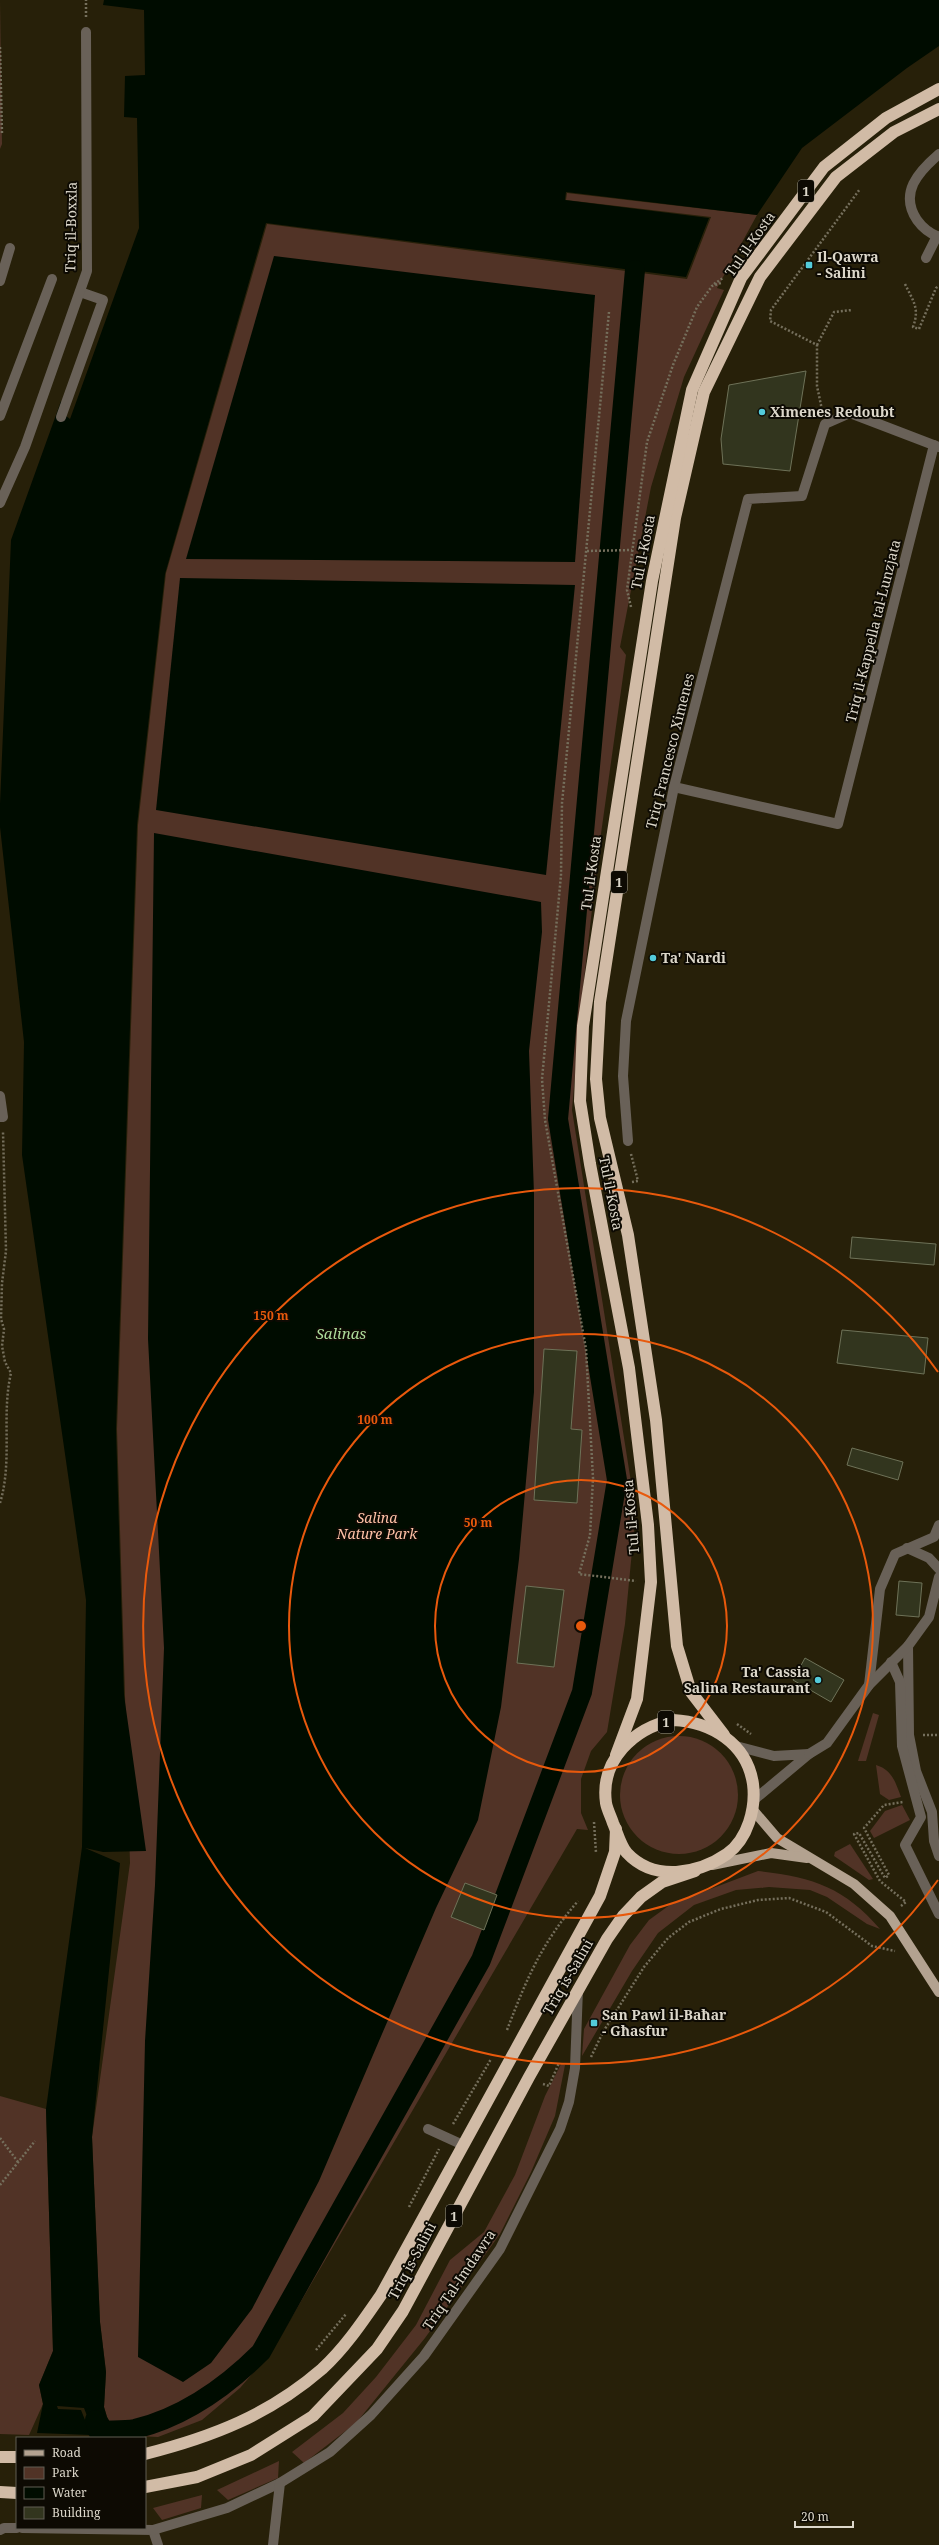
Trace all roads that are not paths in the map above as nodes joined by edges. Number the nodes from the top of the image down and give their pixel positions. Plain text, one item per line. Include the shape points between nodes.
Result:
1 (86, 32) dead end
2 (939, 89) edge
3 (939, 109) edge
4 (939, 154) edge
5 (938, 237) edge
6 (10, 248) dead end
7 (926, 258) dead end
8 (52, 279) dead end
9 (0, 281) edge
10 (80, 292) junction
11 (0, 416) edge
12 (61, 417) dead end
13 (937, 446) edge
14 (0, 503) edge
15 (674, 787) junction
16 (0, 1096) edge
17 (1, 1117) edge
18 (628, 1141) dead end
19 (939, 1525) edge
20 (907, 1548) junction
21 (939, 1569) edge
22 (939, 1577) edge
23 (908, 1646) junction
24 (891, 1662) junction
25 (869, 1684) junction
26 (724, 1735) junction
27 (736, 1746) junction
28 (809, 1754) junction
29 (616, 1755) junction
30 (754, 1805) junction
31 (616, 1829) junction
32 (939, 1856) edge
33 (813, 1858) junction
34 (712, 1865) junction
35 (695, 1871) junction
36 (939, 1914) edge
37 (578, 1990) junction
38 (939, 1992) edge
39 (428, 2129) dead end
40 (463, 2146) junction
41 (146, 2454) edge
42 (0, 2456) edge
43 (16, 2457) edge
44 (280, 2483) junction
45 (146, 2487) edge
46 (0, 2492) edge
47 (16, 2493) edge
48 (16, 2528) edge
49 (87, 2529) edge
50 (0, 2530) edge
51 (152, 2530) junction
52 (158, 2545) edge
53 (273, 2545) edge

1 - 10 street, Triq il-Boxxla via 87,271
2 - 29 highway, Tul il-Kosta / 1 via 886,118 827,164 741,278 692,390 652,581 583,1026 580,1101 629,1368 648,1525 651,1582 638,1699
3 - 26 highway, Tul il-Kosta / 1 via 894,132 836,177 760,277 704,392 675,518 600,1002 596,1079 600,1118 628,1235 656,1420 677,1646 691,1692
4 - 5 street via 917,177 909,193 909,205 913,213 926,229
5 - 7 street
6 - 9 street
8 - 11 street, Triq il-Boxxla
10 - 12 street via 103,300
10 - 14 street, Triq il-Boxxla via 25,447
13 - 15 street, Triq Francesco Ximenes via 850,413 825,424 802,496 748,500
13 - 15 street, Triq il-Kappella tal-Lunzjata via 838,824
15 - 18 street, Triq Francesco Ximenes via 626,1021 623,1076
16 - 17 street
19 - 20 street via 934,1537
20 - 21 street via 929,1558
20 - 25 street via 895,1554 880,1589
22 - 23 street via 929,1617
23 - 24 street
23 - 32 street via 908,1735 916,1771 932,1812 934,1841
24 - 25 street
24 - 36 street via 900,1682 902,1746 921,1816 906,1845
25 - 28 street via 827,1743
26 - 27 highway, 1
26 - 29 highway, 1 via 708,1726 691,1721 673,1720 655,1724 644,1730
27 - 28 street via 774,1756
27 - 30 highway, 1 via 752,1776
28 - 30 street
29 - 31 highway, 1 via 608,1775 606,1803
30 - 33 main road via 777,1838
30 - 34 highway, 1 via 745,1833 731,1852
31 - 35 highway, 1 via 626,1853 647,1866 671,1872
31 - 40 highway, Triq is-Salini / 1 via 615,1852 600,1896
33 - 34 main road via 771,1853
33 - 38 main road via 854,1884 890,1916
34 - 35 highway, 1
35 - 37 highway, Triq is-Salini / 1 via 662,1882 641,1897 623,1916 607,1939
37 - 44 street, Triq Tal-Imdawra via 575,2068 569,2102 560,2129 500,2249 424,2356 372,2415 330,2452
37 - 45 highway, Triq is-Salini / 1 via 403,2311 377,2349 313,2416 250,2455 197,2477
39 - 40 street
40 - 41 highway, Triq is-Salini / 1 via 381,2295 352,2336 322,2369 270,2408 232,2427
42 - 43 highway
44 - 51 street, Triq Tal-Imdawra via 227,2508
44 - 53 street
46 - 47 highway
48 - 50 street
49 - 51 street, Triq Tal-Imdawra
51 - 52 street

